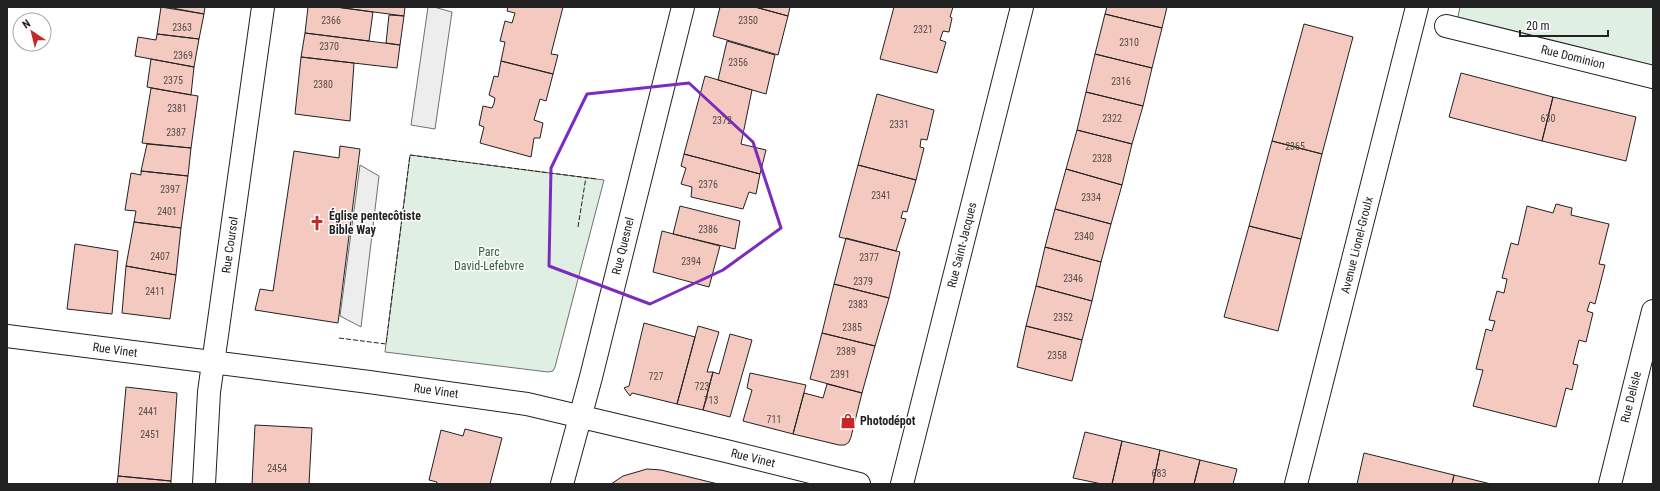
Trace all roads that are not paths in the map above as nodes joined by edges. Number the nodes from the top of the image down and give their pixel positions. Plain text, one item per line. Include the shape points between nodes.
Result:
1 (263, 7) edge
2 (683, 7) edge
3 (1022, 7) edge
4 (1417, 7) edge
5 (1446, 26) dead end
6 (1653, 77) edge
7 (1653, 311) edge
8 (7, 336) edge
9 (213, 362) junction
10 (580, 416) junction
11 (204, 484) edge
12 (562, 484) edge
13 (859, 484) edge
14 (902, 484) edge
15 (1296, 484) edge
16 (1610, 484) edge

1 - 9 street, Rue Coursol
2 - 10 street, Rue Quesnel
3 - 14 street, Rue Saint-Jacques
4 - 15 street, Avenue Lionel-Groulx
5 - 6 street, Rue Dominion
7 - 16 street, Rue Delisle
8 - 9 street, Rue Vinet
9 - 10 street, Rue Vinet via 527,404
9 - 11 street, Rue Coursol via 208,400
10 - 12 street, Rue Quesnel
10 - 13 street, Rue Vinet

